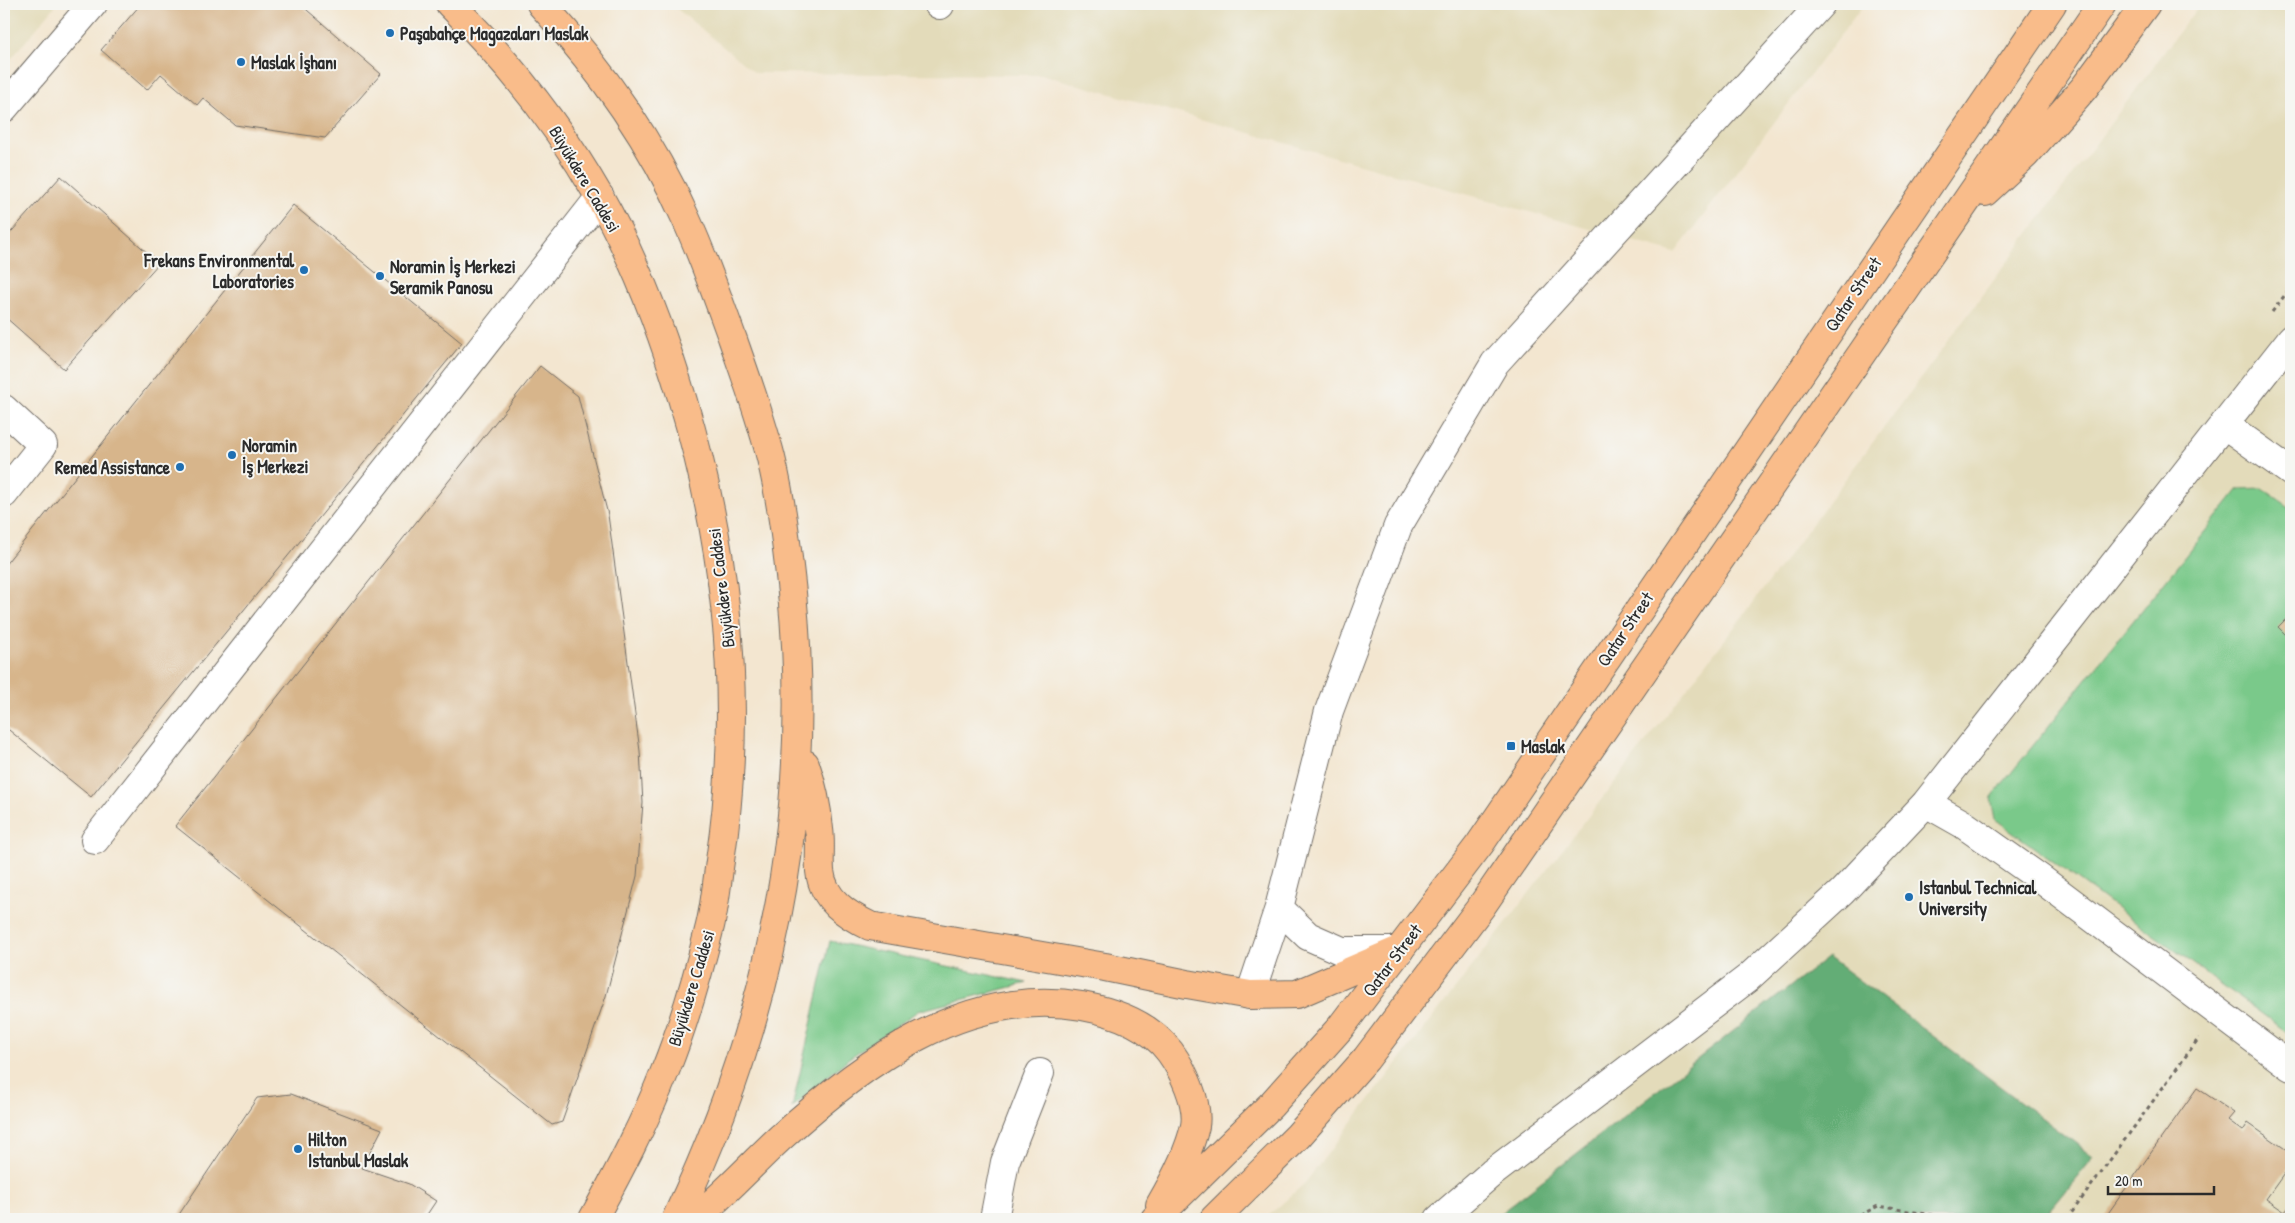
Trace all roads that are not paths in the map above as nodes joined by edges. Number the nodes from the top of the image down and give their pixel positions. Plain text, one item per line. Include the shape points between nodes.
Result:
1 (93, 4) edge
2 (450, 4) edge
3 (541, 4) edge
4 (1821, 4) edge
5 (2052, 4) edge
6 (2102, 4) edge
7 (2146, 4) edge
8 (4, 108) edge
9 (600, 197) junction
10 (1946, 229) junction
11 (2291, 339) edge
12 (4, 409) edge
13 (2224, 425) junction
14 (2291, 472) edge
15 (4, 494) edge
16 (797, 744) junction
17 (1926, 803) junction
18 (96, 840) dead end
19 (1279, 908) junction
20 (1399, 951) junction
21 (1250, 995) junction
22 (2291, 1067) edge
23 (1040, 1073) dead end
24 (593, 1219) edge
25 (676, 1219) edge
26 (694, 1219) edge
27 (994, 1219) edge
28 (1154, 1219) edge
29 (1214, 1219) edge
30 (1439, 1219) edge

1 - 8 street
2 - 9 main road, Büyükdere Caddesi via 484,37 525,86
3 - 16 main road via 571,37 617,98 657,162 711,277 757,405 785,530 798,680
4 - 19 street via 1495,363 1398,526 1329,711
5 - 20 main road, Qatar Street via 1480,844
6 - 10 main road
7 - 10 main road via 2084,88 2032,147
9 - 18 street
9 - 24 main road, Büyükdere Caddesi via 650,301 698,452 718,545 727,610 731,750 726,823 710,924 684,1018 665,1072 633,1144
10 - 29 main road via 1481,907 1366,1058 1298,1136
11 - 13 street
12 - 15 street via 43,445
13 - 14 street
13 - 17 street
16 - 21 main road via 810,777 819,828 820,874 830,898 846,914 870,926 1105,966
16 - 25 main road via 792,832 775,935 725,1108 705,1160
17 - 22 street via 1979,835
17 - 30 street via 1842,892 1748,978 1492,1173
19 - 20 street via 1308,936 1342,952
19 - 21 street
20 - 21 main road via 1297,994
20 - 28 main road, Qatar Street via 1340,1028 1271,1105
23 - 27 street via 1005,1162
26 - 28 main road via 830,1096 891,1050 938,1027 991,1008 1057,1002 1103,1010 1138,1024 1169,1051 1192,1095 1195,1125

